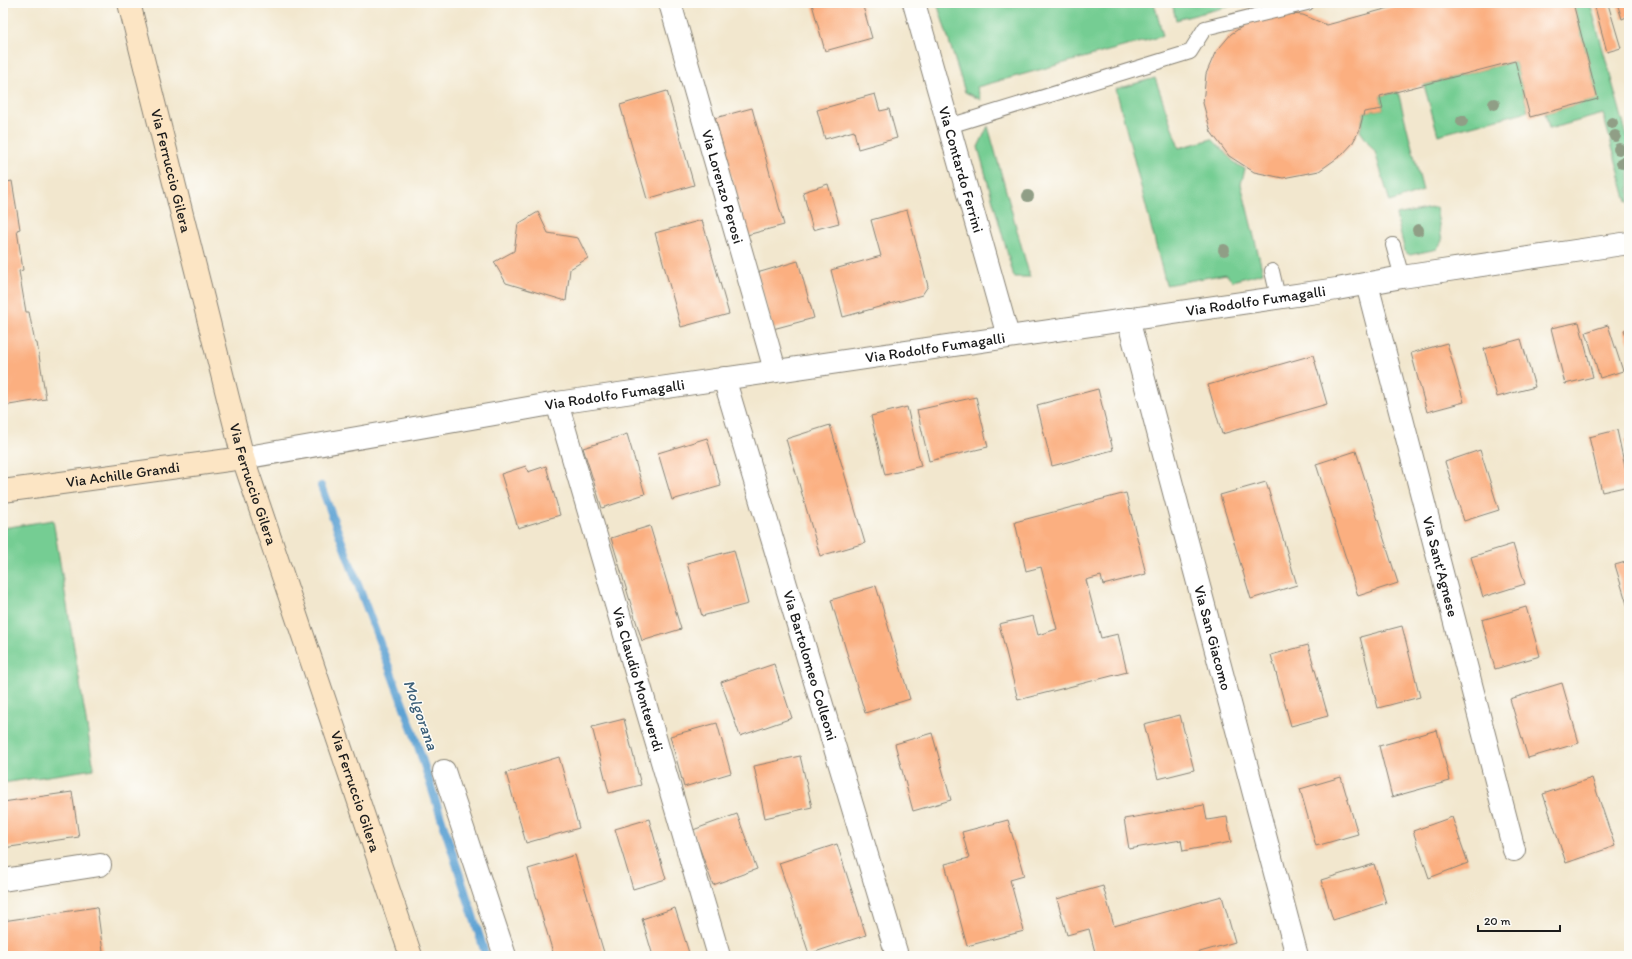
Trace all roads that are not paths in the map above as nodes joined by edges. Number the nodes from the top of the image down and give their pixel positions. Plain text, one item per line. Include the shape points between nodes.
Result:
1 (129, 3) edge
2 (670, 3) edge
3 (914, 3) edge
4 (1306, 3) edge
5 (949, 126) junction
6 (1629, 243) edge
7 (1393, 245) dead end
8 (1272, 271) dead end
9 (1402, 277) junction
10 (1367, 284) junction
11 (1278, 297) junction
12 (1128, 319) junction
13 (1008, 336) junction
14 (775, 370) junction
15 (724, 378) junction
16 (557, 403) junction
17 (243, 458) junction
18 (3, 491) edge
19 (444, 771) dead end
20 (1514, 850) dead end
21 (100, 865) dead end
22 (3, 880) edge
23 (896, 952) dead end
24 (411, 956) edge
25 (505, 956) edge
26 (718, 956) edge
27 (1297, 956) edge

1 - 17 main road, Via Ferruccio Gilera
2 - 14 street, Via Lorenzo Perosi
3 - 5 street, Via Contardo Ferrini
4 - 5 lane via 1205,28 1190,52
5 - 13 street, Via Contardo Ferrini
6 - 9 street, Via Rodolfo Fumagalli
7 - 9 lane
8 - 11 lane
9 - 10 street, Via Rodolfo Fumagalli
10 - 11 street, Via Rodolfo Fumagalli
10 - 20 street, Via Sant'Agnese
11 - 12 street, Via Rodolfo Fumagalli
12 - 13 street, Via Rodolfo Fumagalli
12 - 27 street, Via San Giacomo
13 - 14 street, Via Rodolfo Fumagalli
14 - 15 street, Via Rodolfo Fumagalli
15 - 16 street, Via Rodolfo Fumagalli
15 - 23 street, Via Bartolomeo Colleoni
16 - 17 street, Via Rodolfo Fumagalli
16 - 26 street, Via Claudio Monteverdi
17 - 18 main road, Via Achille Grandi
17 - 24 main road, Via Ferruccio Gilera
19 - 25 street
21 - 22 street

